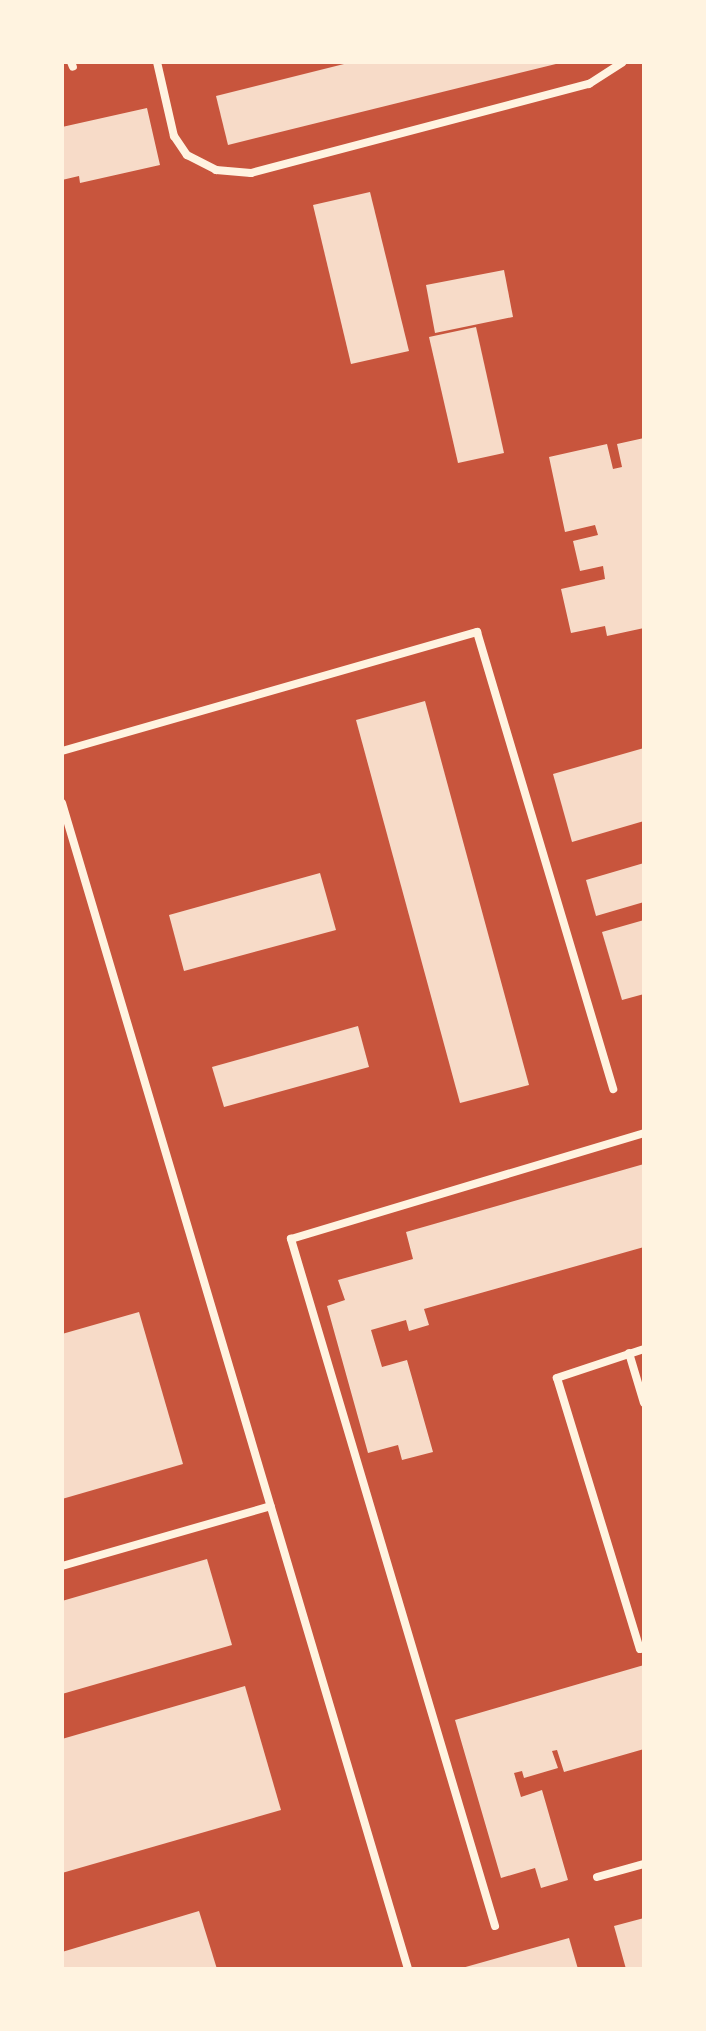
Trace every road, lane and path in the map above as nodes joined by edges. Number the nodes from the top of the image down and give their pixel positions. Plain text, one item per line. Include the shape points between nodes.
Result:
1 (157, 62) edge
2 (623, 62) edge
3 (62, 751) edge
4 (62, 803) edge
5 (613, 1089) dead end
6 (644, 1133) edge
7 (644, 1349) edge
8 (629, 1353) junction
9 (644, 1403) edge
10 (271, 1506) junction
11 (62, 1566) edge
12 (644, 1648) edge
13 (644, 1864) edge
14 (597, 1877) dead end
15 (495, 1926) dead end
16 (408, 1969) edge

1 - 2 street via 174,136 187,155 216,170 251,173 589,84
3 - 5 street via 477,632
4 - 10 street
6 - 15 street via 291,1239
7 - 8 street
8 - 9 street
8 - 12 street via 557,1378 640,1649
10 - 11 street
10 - 16 street
13 - 14 street

